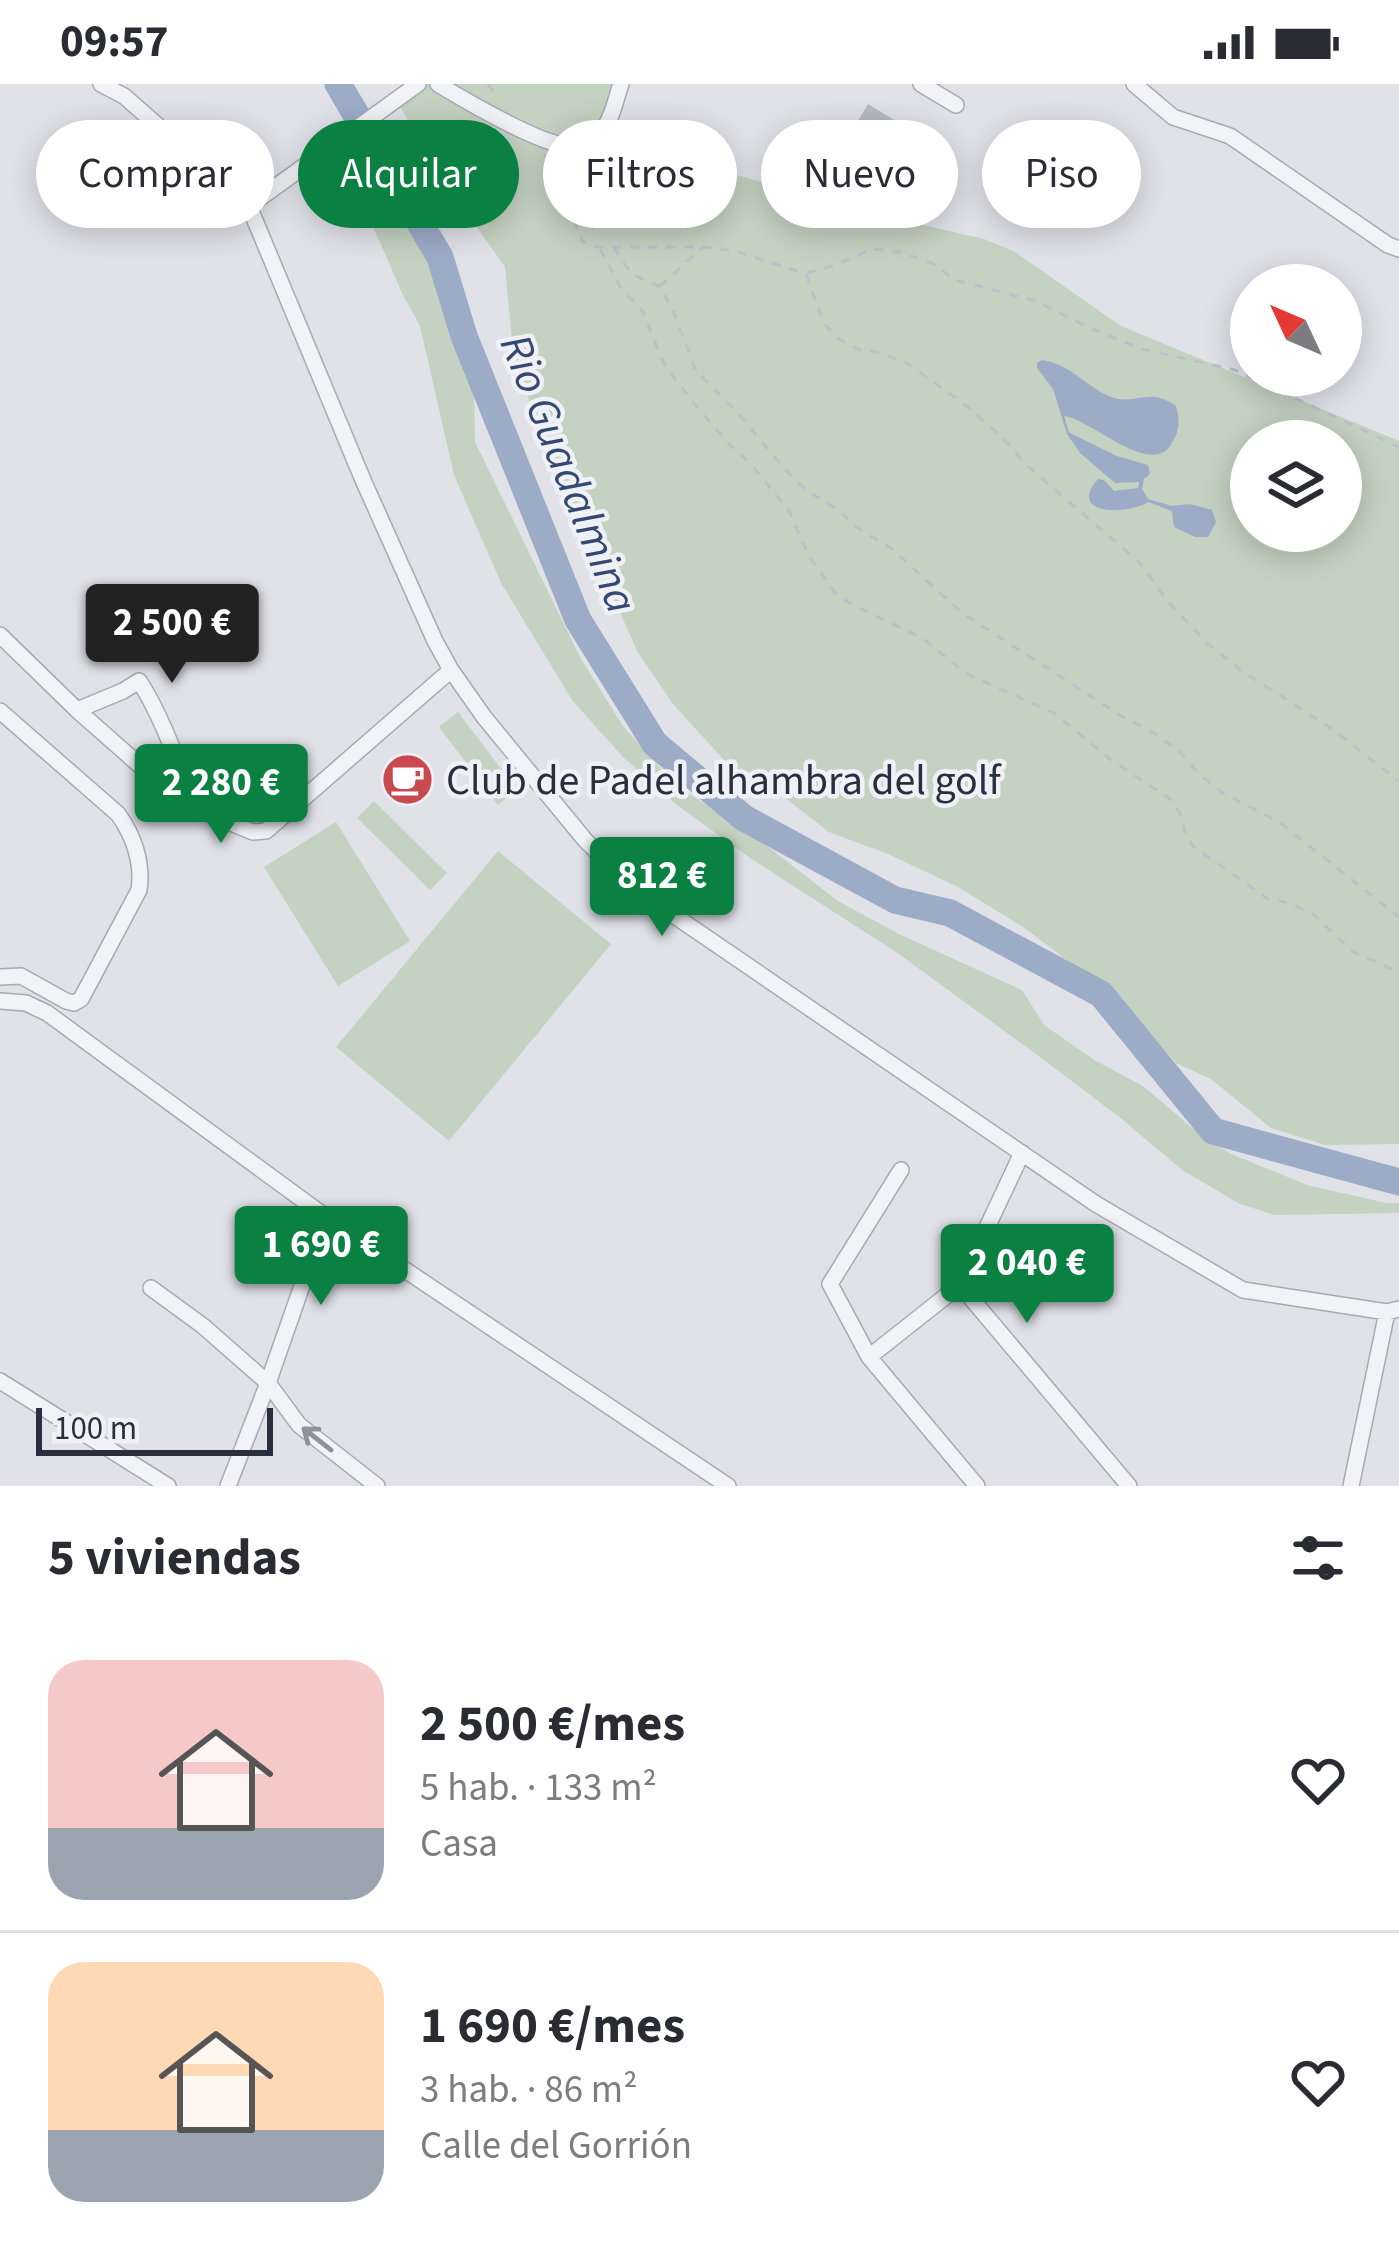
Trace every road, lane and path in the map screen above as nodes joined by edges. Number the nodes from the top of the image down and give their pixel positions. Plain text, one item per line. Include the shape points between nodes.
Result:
1 (101, 84) edge
2 (418, 84) edge
3 (438, 84) edge
4 (488, 84) edge
5 (621, 84) edge
6 (921, 84) edge
7 (1134, 84) edge
8 (499, 103) dead end
9 (956, 105) dead end
10 (151, 120) edge
11 (607, 120) edge
12 (543, 139) edge
13 (274, 188) edge
14 (258, 228) edge
15 (577, 228) edge
16 (614, 247) junction
17 (703, 247) junction
18 (600, 248) junction
19 (1399, 249) edge
20 (806, 274) junction
21 (659, 286) junction
22 (1399, 446) edge
23 (0, 635) edge
24 (451, 670) junction
25 (77, 710) junction
26 (0, 711) edge
27 (1399, 781) edge
28 (189, 806) junction
29 (1399, 917) edge
30 (1399, 971) edge
31 (0, 977) edge
32 (0, 1001) edge
33 (1022, 1153) junction
34 (901, 1170) dead end
35 (326, 1216) junction
36 (960, 1286) junction
37 (151, 1288) dead end
38 (1393, 1310) edge
39 (868, 1357) junction
40 (0, 1382) edge
41 (268, 1383) junction
42 (168, 1486) edge
43 (227, 1486) edge
44 (377, 1486) edge
45 (728, 1486) edge
46 (977, 1486) edge
47 (1129, 1486) edge
48 (1352, 1486) edge

1 - 10 street
2 - 13 street
3 - 12 street
4 - 8 path
5 - 11 street
6 - 9 street
7 - 19 street via 1173,117 1230,136
14 - 24 street
15 - 18 path via 587,245
16 - 17 path
16 - 18 path
16 - 21 path via 626,269
17 - 20 path
17 - 21 path
18 - 30 path via 642,310 664,364 789,511 836,594 924,639 965,674 1054,713 1170,799 1193,846 1268,899 1314,915 1353,952
20 - 22 path via 872,249 899,251 1142,349 1235,370
20 - 27 path via 838,339 907,363 964,404 1139,562 1207,643
21 - 29 path via 696,371 806,490 891,548 962,613 1177,749 1223,794 1279,823
23 - 25 street
24 - 28 street via 266,831
24 - 33 street via 610,866
25 - 28 street
25 - 28 street via 139,681
26 - 31 street via 118,814 141,874 81,999 66,1001 22,976
32 - 35 street via 47,1013
33 - 36 street
33 - 38 street via 1243,1290
34 - 39 street via 830,1284
35 - 41 street
35 - 45 street
36 - 39 street
36 - 47 street
37 - 41 street
38 - 48 street
39 - 46 street
40 - 42 street
41 - 43 street
44 -> 41 street via 299,1425

